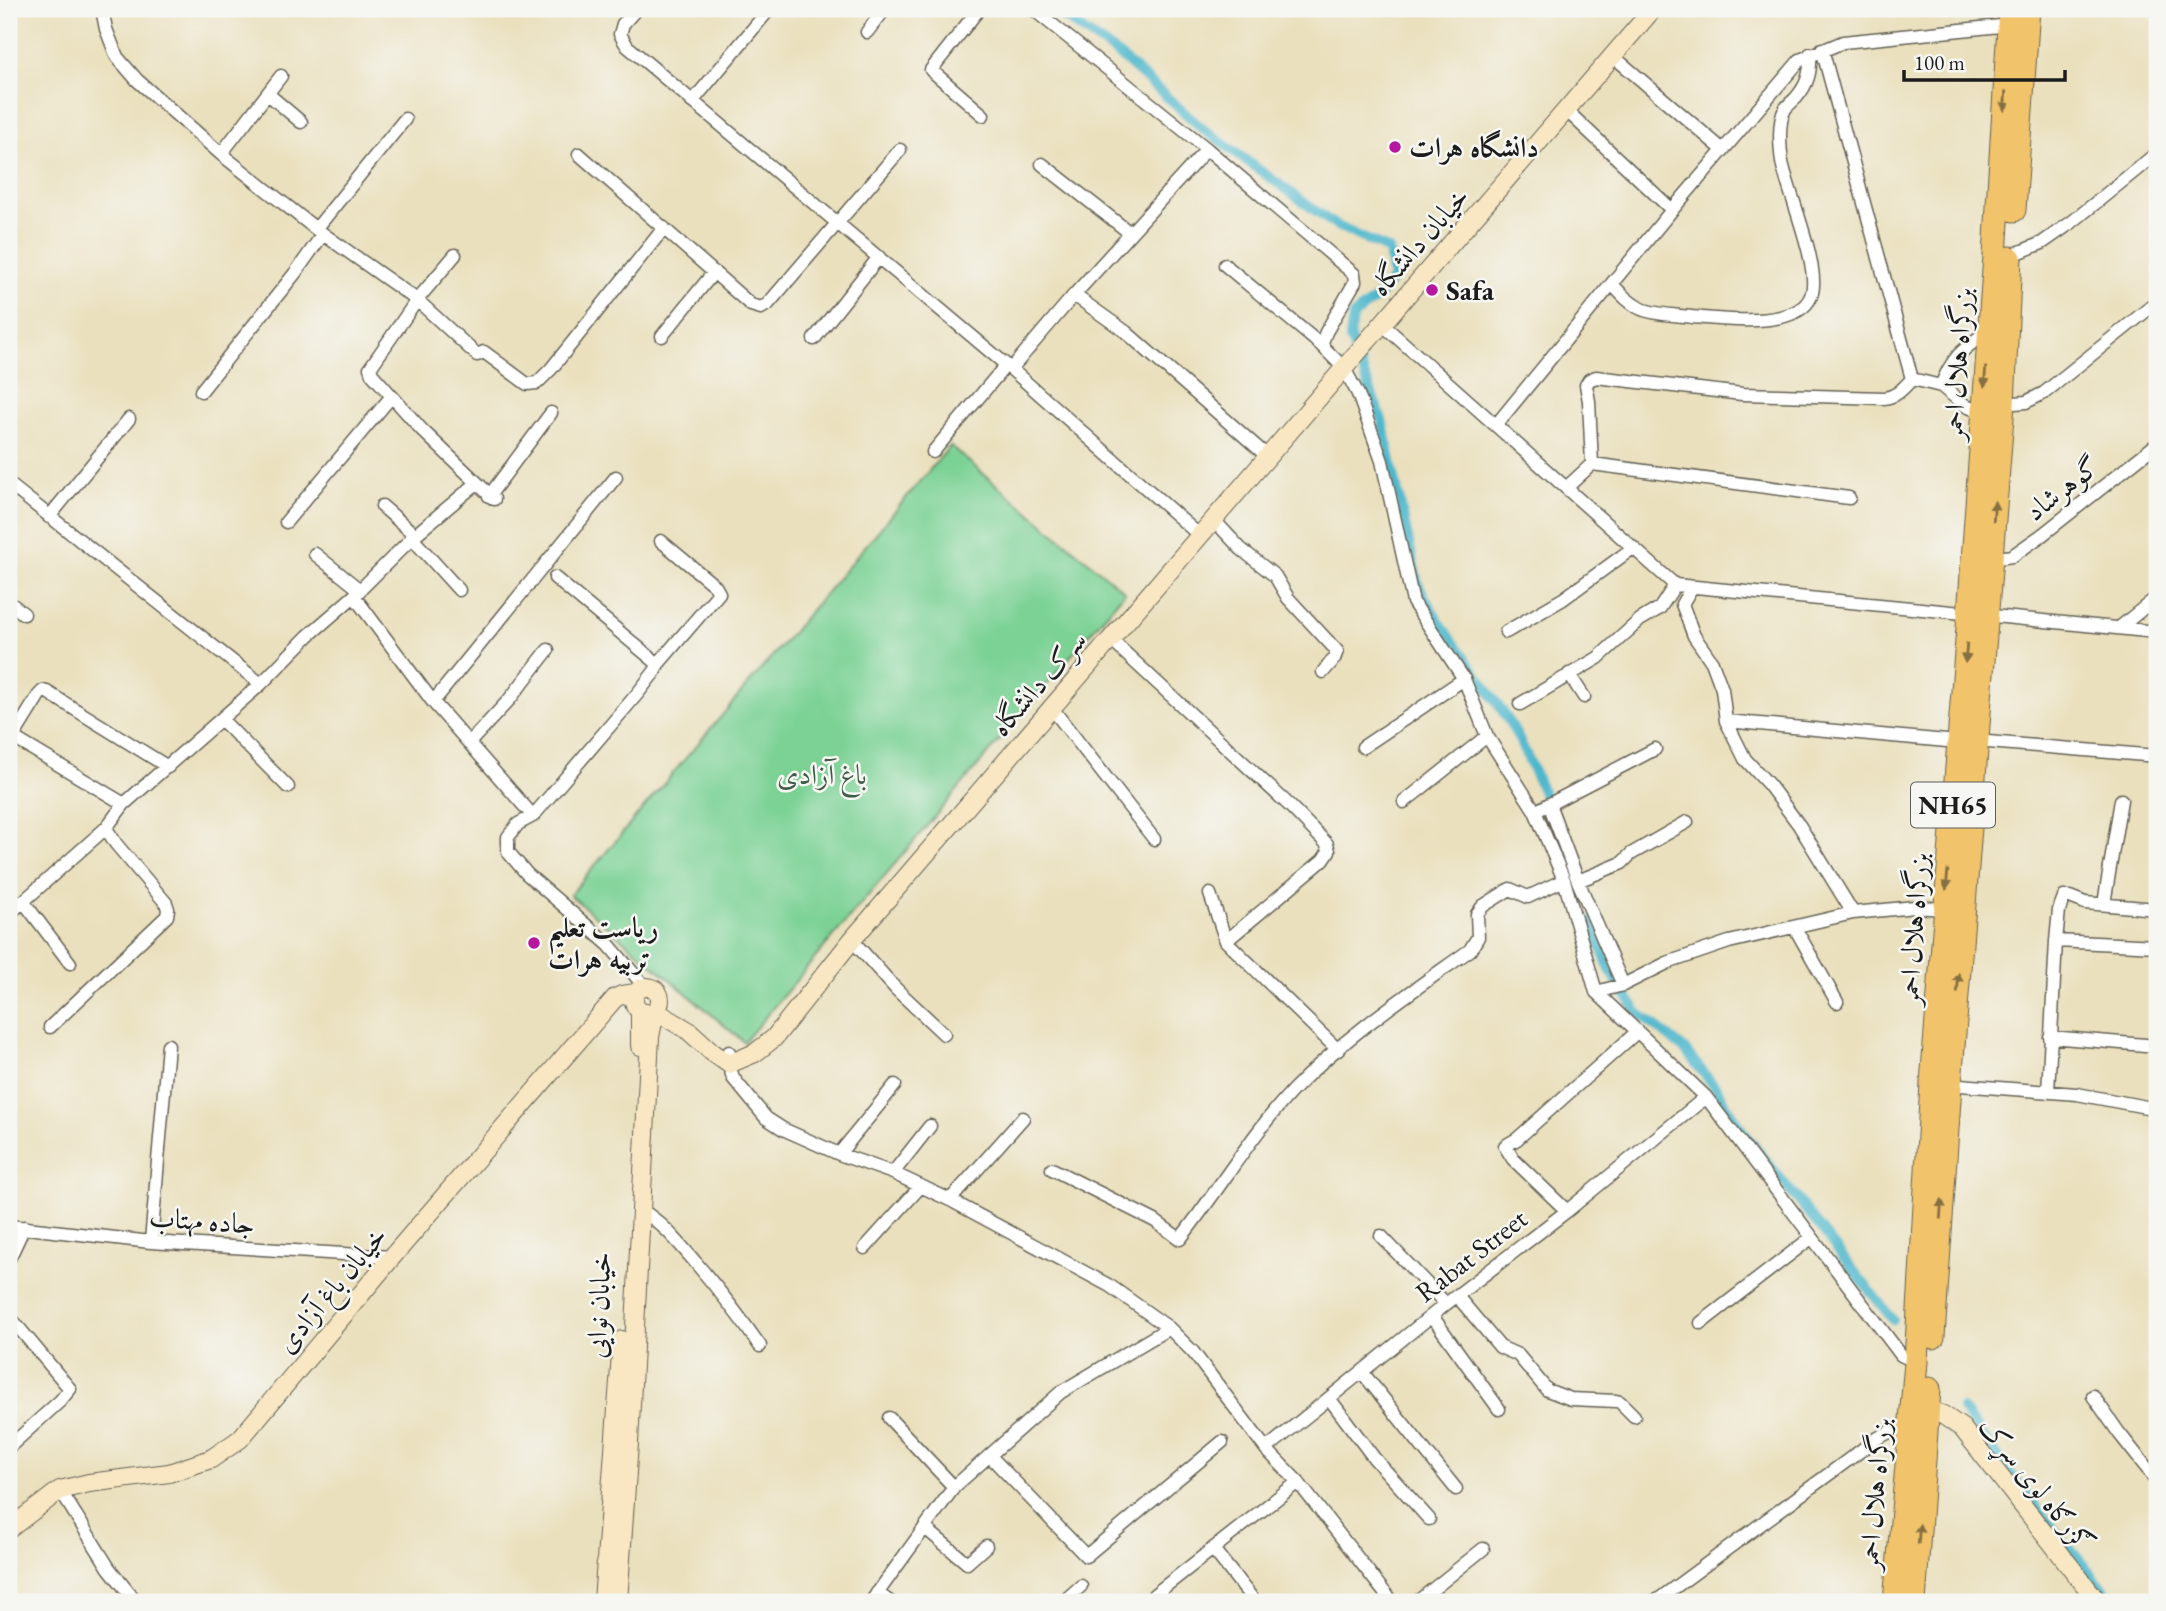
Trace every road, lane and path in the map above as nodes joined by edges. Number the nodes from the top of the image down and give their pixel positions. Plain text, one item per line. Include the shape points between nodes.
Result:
1 (102, 9) edge
2 (636, 9) edge
3 (885, 9) edge
4 (979, 9) edge
5 (1033, 9) edge
6 (1653, 9) edge
7 (2028, 9) edge
8 (768, 12) dead end
9 (2010, 17) edge
10 (867, 32) dead end
11 (1816, 52) junction
12 (1613, 56) junction
13 (281, 76) dead end
14 (268, 94) junction
15 (692, 102) junction
16 (1566, 110) junction
17 (983, 115) dead end
18 (405, 119) dead end
19 (301, 122) dead end
20 (1207, 149) junction
21 (900, 150) dead end
22 (1723, 150) junction
23 (2157, 153) edge
24 (221, 154) junction
25 (579, 154) dead end
26 (1042, 164) dead end
27 (1672, 210) junction
28 (837, 224) junction
29 (664, 228) junction
30 (319, 232) junction
31 (1130, 233) junction
32 (455, 255) dead end
33 (2010, 256) junction
34 (879, 257) junction
35 (1225, 265) dead end
36 (714, 272) junction
37 (1612, 284) junction
38 (1074, 295) junction
39 (417, 300) junction
40 (2157, 302) edge
41 (1382, 324) junction
42 (1989, 330) junction
43 (662, 336) dead end
44 (814, 339) dead end
45 (1321, 345) junction
46 (1352, 358) junction
47 (1008, 367) junction
48 (1912, 379) junction
49 (1941, 386) junction
50 (201, 391) dead end
51 (391, 397) junction
52 (1993, 408) junction
53 (551, 412) dead end
54 (129, 419) dead end
55 (1496, 425) junction
56 (2157, 444) edge
57 (933, 452) dead end
58 (1267, 456) junction
59 (1592, 464) junction
60 (616, 477) dead end
61 (9, 484) edge
62 (477, 484) junction
63 (1566, 488) junction
64 (1849, 498) dead end
65 (382, 506) dead end
66 (49, 517) junction
67 (1213, 519) junction
68 (286, 522) dead end
69 (1199, 535) junction
70 (414, 536) junction
71 (661, 541) dead end
72 (1633, 548) junction
73 (315, 554) dead end
74 (1991, 559) junction
75 (555, 578) dead end
76 (1675, 585) junction
77 (1692, 587) junction
78 (459, 590) dead end
79 (357, 593) junction
80 (2157, 597) edge
81 (9, 602) edge
82 (24, 614) dead end
83 (1978, 616) junction
84 (2119, 628) junction
85 (1506, 632) dead end
86 (2157, 632) edge
87 (1110, 639) junction
88 (548, 650) dead end
89 (658, 664) junction
90 (1323, 672) dead end
91 (1569, 674) junction
92 (1464, 679) junction
93 (261, 684) junction
94 (1584, 697) dead end
95 (433, 702) junction
96 (1520, 704) dead end
97 (1051, 707) junction
98 (221, 719) junction
99 (1726, 721) junction
100 (11, 736) edge
101 (1487, 736) junction
102 (1967, 742) junction
103 (469, 743) junction
104 (1363, 747) dead end
105 (1656, 749) dead end
106 (2157, 756) edge
107 (168, 767) junction
108 (288, 787) dead end
109 (2121, 800) dead end
110 (1404, 802) dead end
111 (124, 804) junction
112 (1549, 804) junction
113 (1535, 811) junction
114 (533, 816) junction
115 (1687, 822) dead end
116 (106, 828) junction
117 (1154, 839) dead end
118 (1564, 880) junction
119 (1578, 881) junction
120 (1210, 894) dead end
121 (23, 901) junction
122 (2104, 904) junction
123 (1944, 909) junction
124 (2157, 909) edge
125 (1853, 913) junction
126 (9, 914) edge
127 (1795, 928) junction
128 (852, 940) junction
129 (1226, 941) junction
130 (2056, 941) junction
131 (2157, 946) edge
132 (70, 963) dead end
133 (1623, 985) junction
134 (640, 990) junction
135 (1596, 992) junction
136 (1837, 1002) dead end
137 (652, 1009) junction
138 (50, 1027) dead end
139 (690, 1031) junction
140 (1638, 1031) junction
141 (944, 1034) dead end
142 (2050, 1037) junction
143 (168, 1045) dead end
144 (2157, 1046) edge
145 (1338, 1050) junction
146 (650, 1051) junction
147 (729, 1058) junction
148 (1941, 1084) junction
149 (895, 1085) dead end
150 (2048, 1092) junction
151 (1706, 1097) junction
152 (2157, 1109) edge
153 (1023, 1118) dead end
154 (930, 1126) dead end
155 (839, 1154) junction
156 (1052, 1169) dead end
157 (893, 1173) junction
158 (921, 1186) junction
159 (950, 1200) junction
160 (641, 1210) junction
161 (1567, 1211) junction
162 (9, 1226) edge
163 (24, 1227) junction
164 (1381, 1236) dead end
165 (1811, 1238) junction
166 (151, 1242) junction
167 (865, 1248) dead end
168 (391, 1257) junction
169 (9, 1259) edge
170 (1452, 1300) junction
171 (9, 1316) edge
172 (1432, 1316) junction
173 (1701, 1323) dead end
174 (1169, 1328) junction
175 (760, 1346) dead end
176 (1916, 1362) junction
177 (1362, 1371) junction
178 (2093, 1396) dead end
179 (1329, 1398) junction
180 (1499, 1409) dead end
181 (1919, 1415) junction
182 (1634, 1416) dead end
183 (889, 1418) dead end
184 (1223, 1442) dead end
185 (9, 1447) edge
186 (1265, 1450) junction
187 (990, 1456) junction
188 (2157, 1481) edge
189 (1298, 1482) junction
190 (954, 1487) junction
191 (1456, 1489) dead end
192 (61, 1490) junction
193 (1429, 1519) dead end
194 (925, 1528) junction
195 (9, 1529) edge
196 (986, 1546) dead end
197 (1213, 1549) junction
198 (1483, 1549) dead end
199 (1081, 1586) dead end
200 (1154, 1595) dead end
201 (874, 1597) edge
202 (136, 1602) edge
203 (603, 1602) edge
204 (618, 1602) edge
205 (890, 1602) edge
206 (1063, 1602) edge
207 (1255, 1602) edge
208 (1391, 1602) edge
209 (1417, 1602) edge
210 (1655, 1602) edge
211 (1895, 1602) edge
212 (1914, 1602) edge
213 (2098, 1602) edge

1 - 24 street via 117,57 136,80
2 - 15 street via 620,34 627,46
3 - 10 street
4 - 17 street via 931,70
5 - 20 street
6 - 12 street, خیابان دانشگاه
7 - 33 highway, بزرگراه هلال احمر / NH65
8 - 15 street
9 - 11 street via 1843,41
9 -> 42 highway, بزرگراه هلال احمر / NH65
11 - 22 street via 1798,63
11 - 37 street via 1804,89 1785,110 1781,126 1782,161 1811,262 1811,296 1804,306 1789,315 1745,321 1660,314 1633,304
11 - 48 street
12 - 16 street, خیابان دانشگاه
12 - 22 street
13 - 14 street
14 - 19 street
14 - 24 street
15 - 28 street
16 - 27 street
16 - 41 street, خیابان دانشگاه
18 - 30 street
20 - 31 street
20 - 45 street via 1354,274 1355,282
21 - 28 street
22 - 27 street
23 - 33 street via 2072,222 2042,243
24 - 30 street
25 - 29 street
26 - 31 street
27 - 37 street
28 - 34 street
28 - 36 street via 761,308 751,305
29 - 36 street
29 - 39 street via 537,383 527,384 484,352 477,355
30 - 39 street
30 - 50 street via 296,272
31 - 38 street
32 - 39 street
33 - 52 highway, بزرگراه هلال احمر / NH65
34 - 44 street
34 - 47 street
35 - 45 street
36 - 43 street
37 - 55 street
38 - 47 street
38 - 58 street via 1126,332
39 - 51 street via 370,368
40 - 52 street via 2043,393 2026,402
41 - 46 street, خیابان دانشگاه
41 - 55 street
42 - 49 street via 1961,351
42 -> 52 highway, بزرگراه هلال احمر / NH65
45 - 46 street
46 - 58 street, سرک دانشگاه
46 - 92 street via 1413,602
47 - 57 street
47 - 69 street
48 - 49 street
48 - 59 street via 1898,394 1884,398 1742,394 1596,377 1586,385
49 - 52 street via 1966,407
51 - 62 street
51 - 68 street
74 -> 52 highway, بزرگراه هلال احمر / NH65
52 - 83 highway, بزرگراه هلال احمر / NH65
53 - 62 street via 492,497
54 - 66 street
55 - 63 street
56 - 74 street, گوهرشاد via 2012,556
58 - 67 street, سرک دانشگاه
59 - 63 street
59 - 64 street
60 - 95 street
61 - 66 street
62 - 70 street
63 - 72 street
65 - 70 street
66 - 93 street
67 - 69 street, سرک دانشگاه
67 - 90 street via 1275,576 1288,598 1337,650
69 - 87 street, سرک دانشگاه
70 - 78 street
70 - 79 street
71 - 89 street via 719,593
72 - 76 street
72 - 85 street via 1563,599
73 - 79 street
74 - 83 highway, بزرگراه هلال احمر / NH65
75 - 89 street
76 - 77 street
76 - 91 street via 1661,608
77 - 83 street
77 - 99 street via 1682,604 1694,636 1712,662
79 - 93 street
79 - 95 street
80 - 84 street
81 - 82 street
83 - 84 street
83 - 102 highway, بزرگراه هلال احمر / NH65
84 - 86 street
87 - 97 street, سرک دانشگاه
87 - 129 street via 1327,844 1329,851 1323,860
88 - 103 street
89 - 114 street
91 - 94 street
91 - 96 street
92 - 101 street
92 - 104 street
93 - 98 street
95 - 103 street
97 - 117 street
97 - 128 street, سرک دانشگاه
98 - 107 street
98 - 108 street
99 - 102 street
99 - 125 street via 1745,759 1799,825
100 - 107 street via 43,691
100 - 111 street
101 - 110 street
101 - 113 street
102 - 106 street
102 -> 123 highway, بزرگراه هلال احمر / NH65
148 -> 102 highway, بزرگراه هلال احمر / NH65
103 - 114 street
105 - 112 street
107 - 111 street
109 - 122 street
111 - 116 street
112 - 113 street
112 - 119 street
113 - 118 street
114 - 134 street via 518,824 508,837 508,852 609,945
115 - 119 street via 1622,863
116 - 121 street
116 - 138 street via 166,904 167,916
118 - 135 street
118 - 145 street via 1528,897 1510,889 1483,906 1477,914 1478,937 1470,950
119 - 133 street
120 - 129 street
121 - 126 street
121 - 132 street
122 - 124 street
122 - 130 street via 2064,897
123 - 125 street
123 - 148 highway, بزرگراه هلال احمر / NH65
125 - 127 street
127 - 133 street via 1730,942 1667,963
127 - 136 street
128 - 141 street
128 - 147 street, سرک دانشگاه via 774,1038 755,1053
129 - 145 street
130 - 131 street
130 - 142 street
133 - 135 street
134 - 137 street via 634,1003
134 - 168 street, خیابان باغ آزادی via 615,998
135 - 140 street
137 - 139 street
137 - 146 street, خیابان نوایی
137 - 147 street via 687,1020
137 - 203 street, خیابان نوایی via 641,1035
139 - 146 street via 668,1031
139 - 147 street via 712,1052
140 - 151 street
140 - 161 street via 1505,1146
142 - 144 street
142 - 150 street
143 - 166 street
145 - 156 street via 1294,1089 1257,1132 1180,1239 1155,1221
146 - 160 street, خیابان نوایی
147 - 155 street via 733,1078 766,1118
148 - 150 street
148 - 176 highway, بزرگراه هلال احمر / NH65
181 -> 148 highway, بزرگراه هلال احمر / NH65
149 - 155 street
150 - 152 street
151 - 161 street, Rabat Street
151 - 165 street
153 - 159 street
154 - 157 street
155 - 157 street
157 - 158 street
158 - 159 street
158 - 167 street
159 - 174 street via 1110,1286
160 - 175 street via 674,1237 730,1302
160 - 204 street, خیابان نوایی
161 - 170 street, Rabat Street
162 - 163 street, جاده مهتاب
163 - 166 street, جاده مهتاب
163 - 169 street
164 - 170 street
165 - 173 street
165 - 176 street via 1900,1355
166 - 168 street, جاده مهتاب
168 - 192 street, خیابان باغ آزادی via 240,1439 211,1459 169,1472
170 - 172 street, Rabat Street
170 - 182 street via 1500,1347 1518,1355 1548,1391 1571,1399 1620,1402
171 - 185 street via 70,1389
172 - 177 street, Rabat Street
172 - 180 street
174 - 186 street via 1193,1352
174 - 187 street via 1061,1392
176 - 181 highway, بزرگراه هلال احمر / NH65
177 - 179 street, Rabat Street
177 - 191 street
178 - 188 street
179 - 186 street, Rabat Street
179 - 193 street via 1374,1458
181 - 210 street via 1878,1438
181 - 211 highway, بزرگراه هلال احمر / NH65
212 -> 181 highway, بزرگراه هلال احمر / NH65
181 - 213 street, ګزرګاه لوی سړک via 1943,1415 1962,1429
183 - 190 street
184 - 187 street via 1086,1556
186 - 189 street
187 - 190 street
189 - 197 street
189 - 208 street
190 - 194 street
192 - 195 street, خیابان باغ آزادی
192 - 202 street via 109,1568
194 - 196 street via 967,1563
194 - 201 street
197 - 200 street
197 - 207 street
198 - 209 street
199 - 206 street
201 - 205 street

